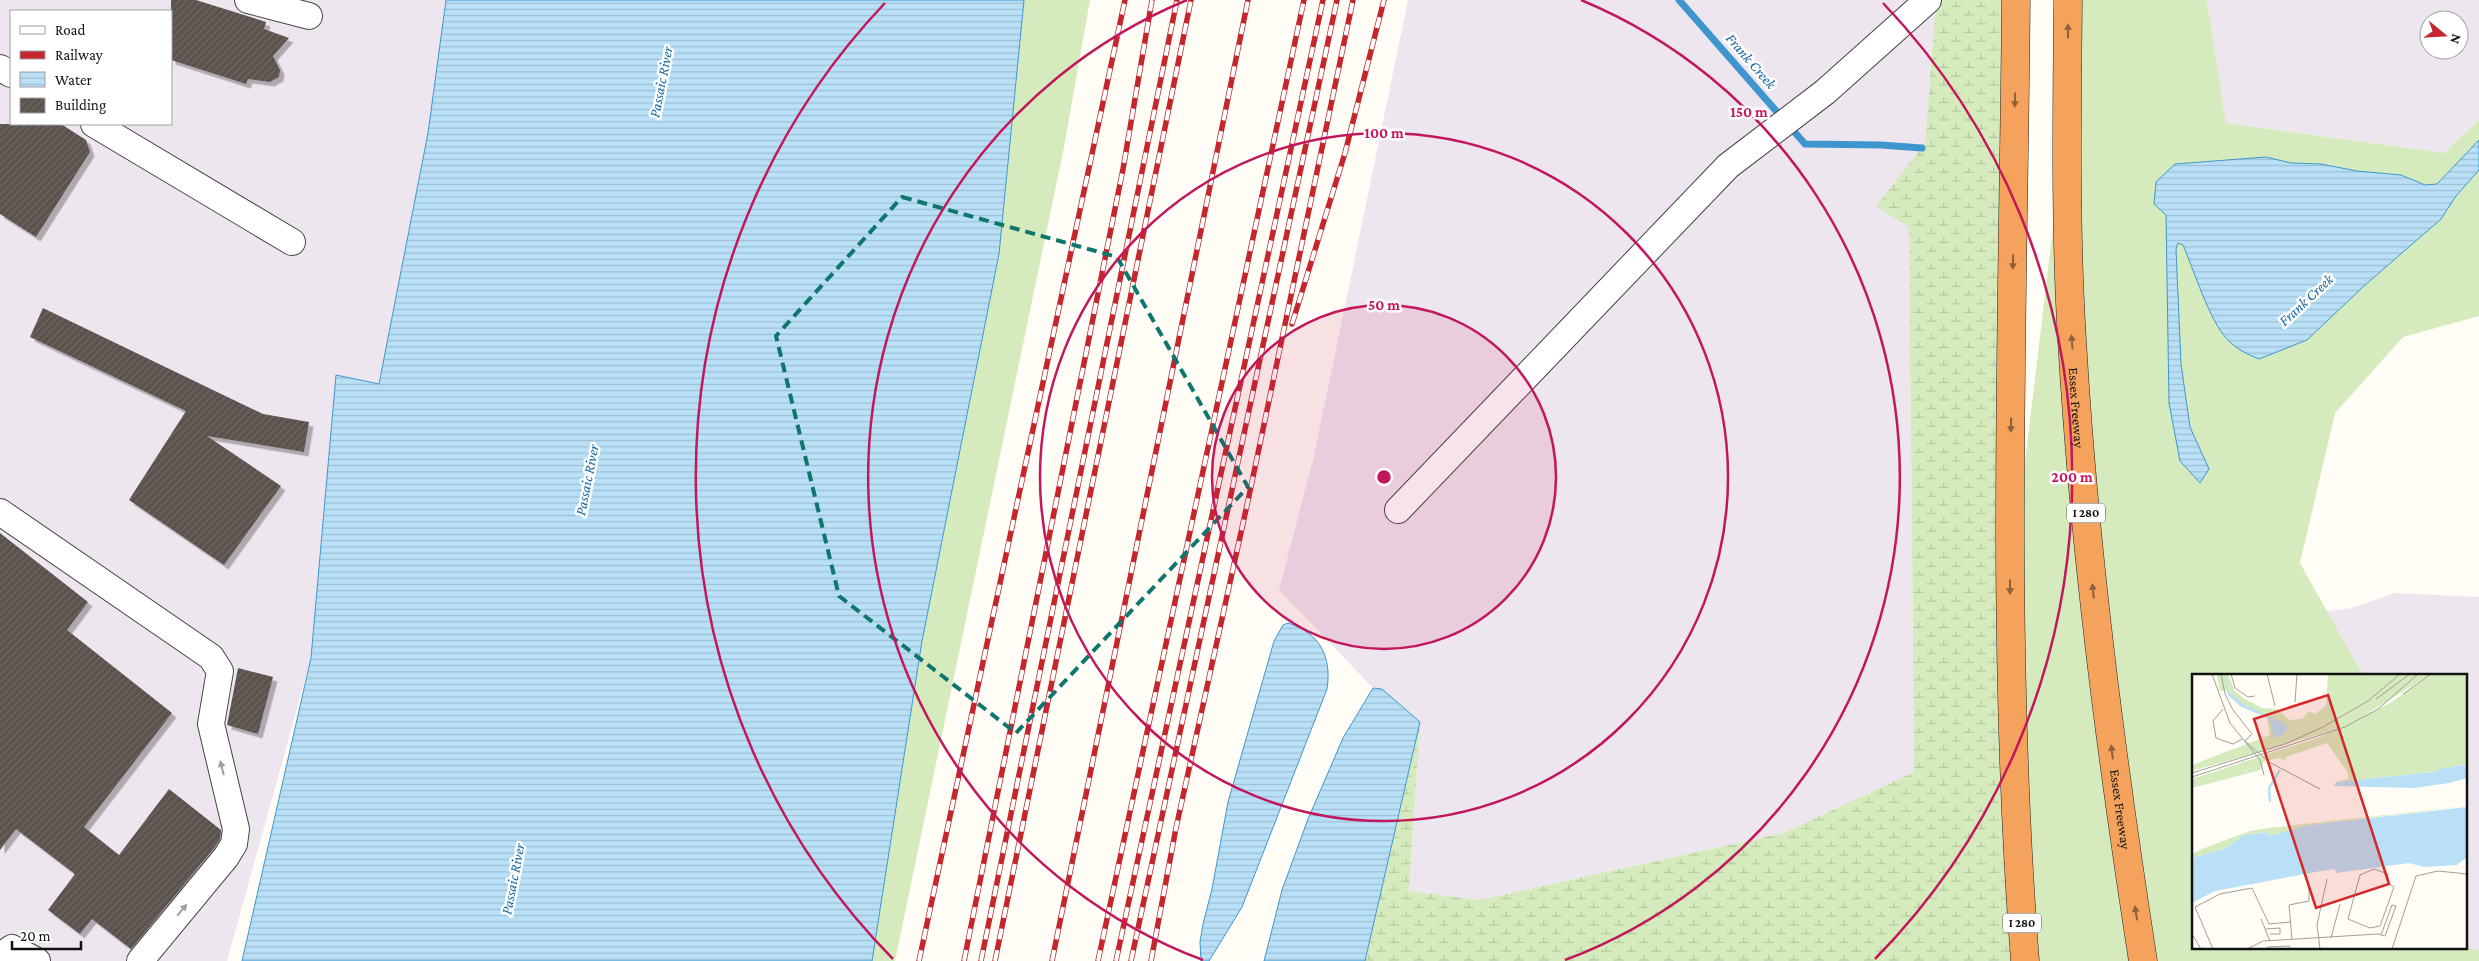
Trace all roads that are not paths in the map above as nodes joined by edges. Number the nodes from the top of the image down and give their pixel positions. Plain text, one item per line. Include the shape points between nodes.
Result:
1 (248, 0) edge
2 (1928, 0) edge
3 (2016, 0) edge
4 (2068, 0) edge
5 (309, 16) dead end
6 (96, 125) edge
7 (292, 242) dead end
8 (1398, 510) dead end
9 (0, 512) edge
10 (0, 960) edge
11 (36, 961) edge
12 (140, 961) edge
13 (2025, 961) edge
14 (2143, 961) edge

1 - 5 lane
2 - 8 lane via 1825,92 1728,166
3 -> 13 highway, I 280 via 2010,668 2014,799
14 -> 4 highway, Essex Freeway / I 280 via 2116,788 2076,401 2069,275
6 - 7 lane
12 -> 9 lane via 234,844 236,829 211,724 220,671 211,657
10 - 11 lane via 12,948

